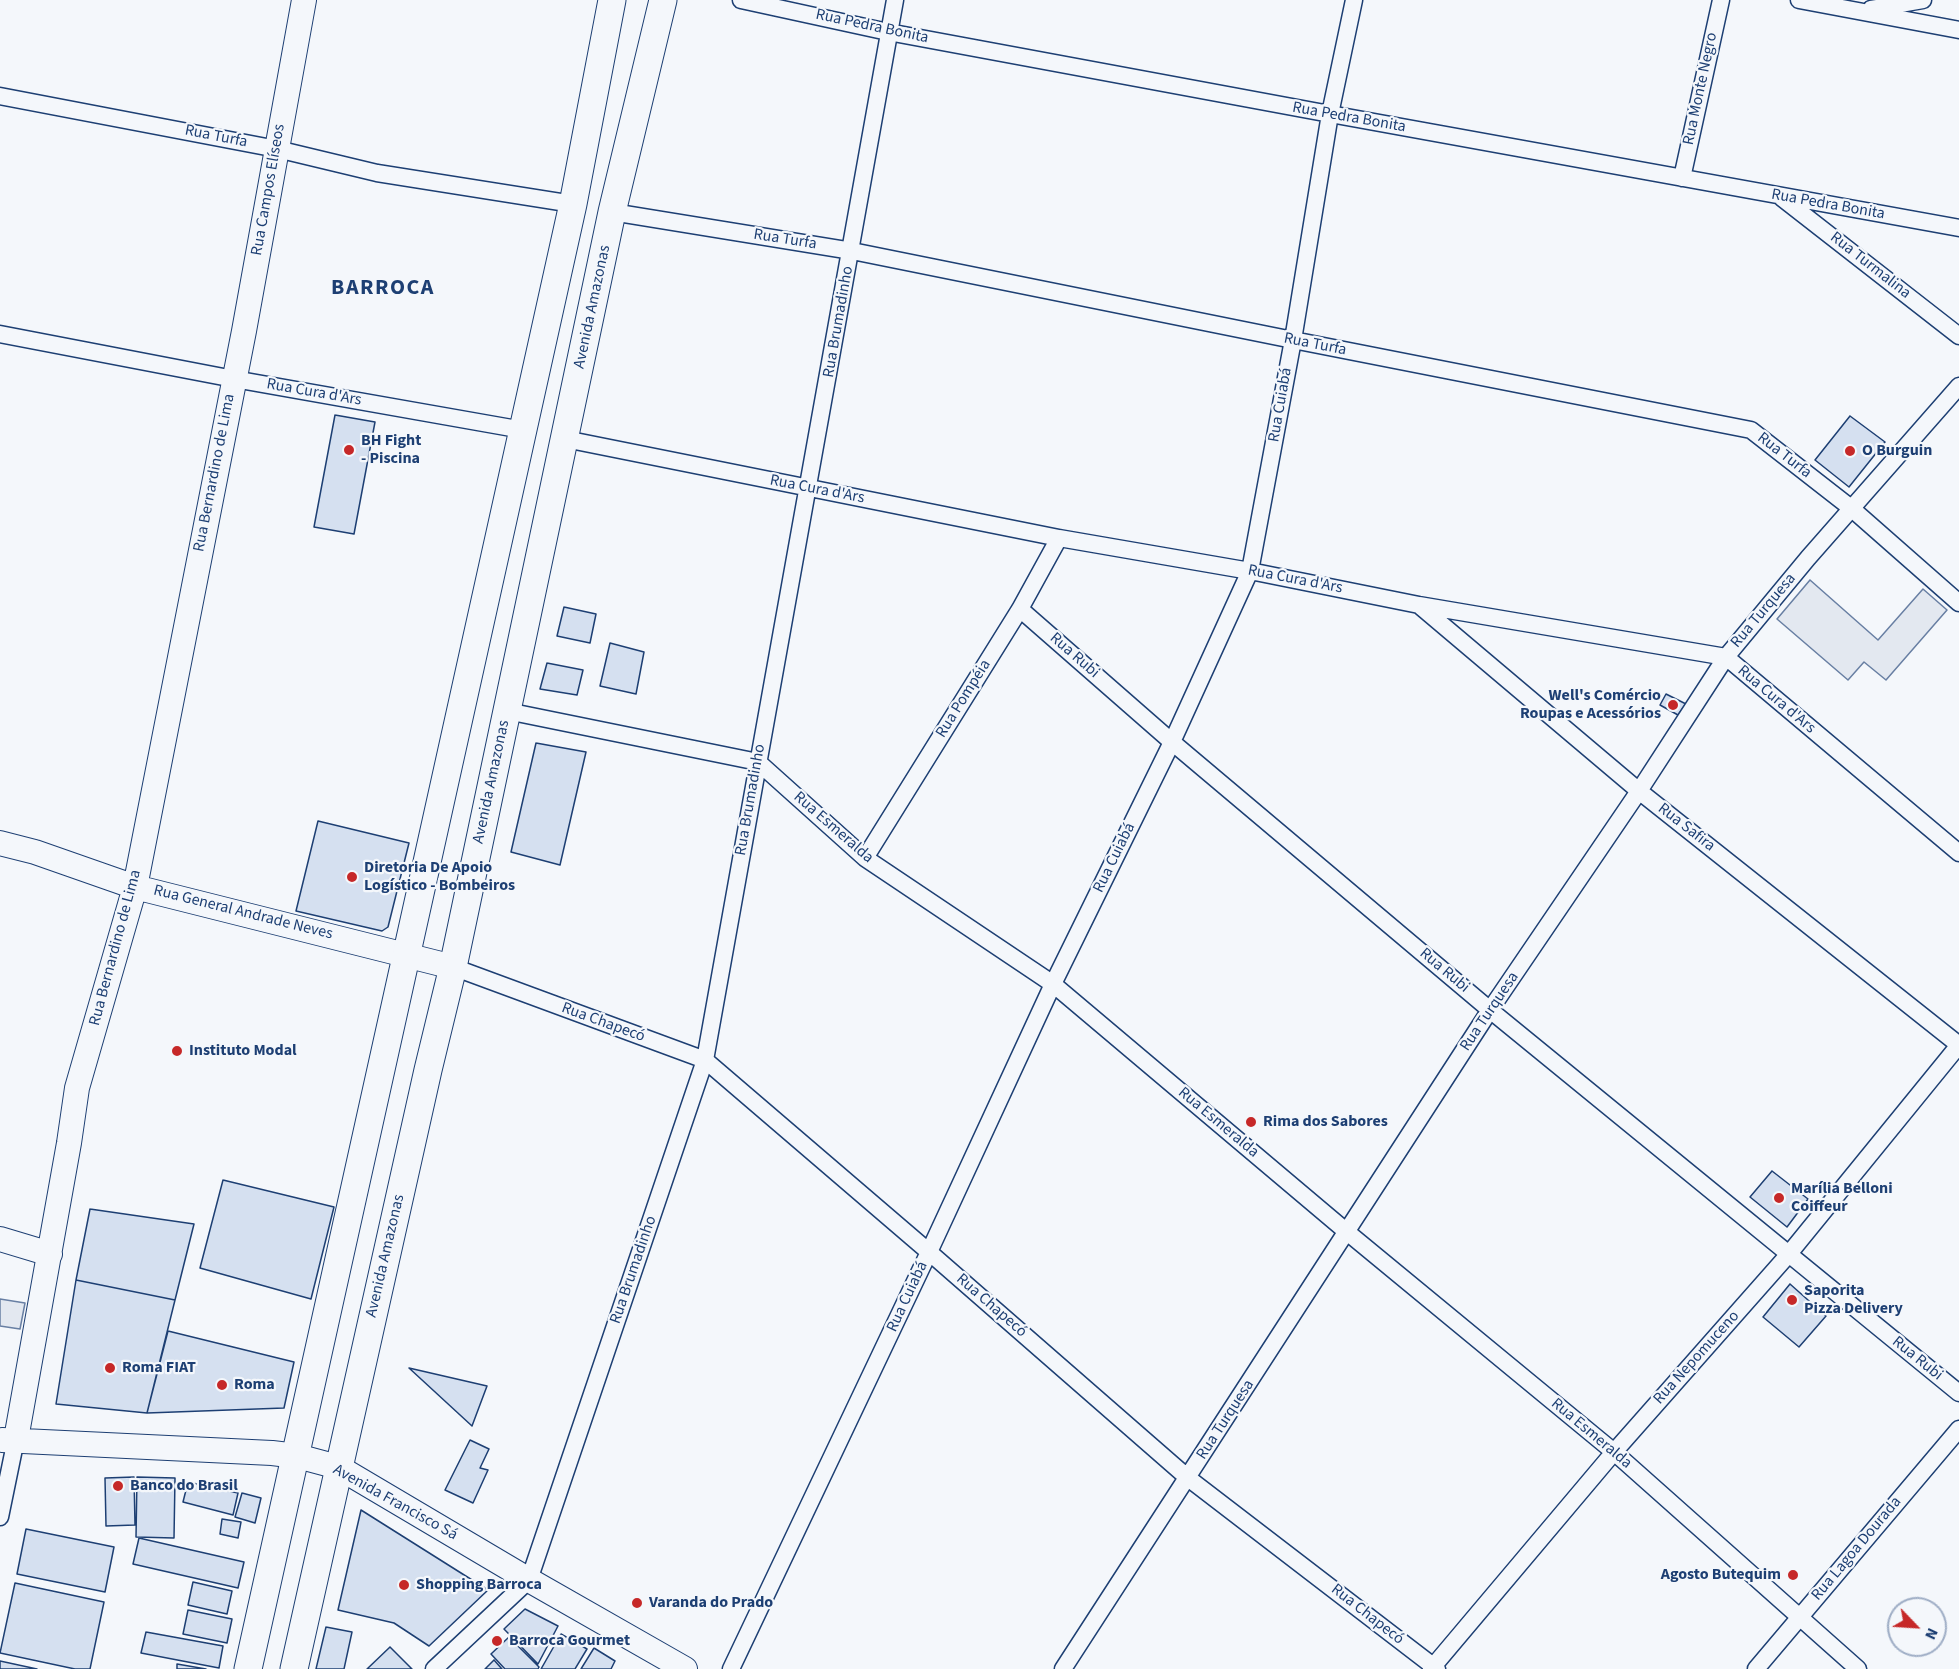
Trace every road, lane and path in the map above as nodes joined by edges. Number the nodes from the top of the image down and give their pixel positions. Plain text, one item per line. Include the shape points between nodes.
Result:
1 (304, 0) edge
2 (612, 0) edge
3 (663, 0) edge
4 (741, 0) edge
5 (895, 0) edge
6 (1354, 0) edge
7 (1721, 0) edge
8 (1798, 0) edge
9 (1923, 0) edge
10 (1861, 11) junction
11 (1959, 30) edge
12 (888, 32) junction
13 (0, 96) edge
14 (1330, 114) junction
15 (277, 149) junction
16 (1682, 178) junction
17 (1781, 197) junction
18 (573, 204) junction
19 (612, 212) junction
20 (1959, 228) edge
21 (852, 251) junction
22 (0, 334) edge
23 (1959, 336) edge
24 (1293, 340) junction
25 (234, 379) junction
26 (1959, 386) edge
27 (523, 430) junction
28 (566, 439) junction
29 (809, 488) junction
30 (1851, 508) junction
31 (1059, 538) junction
32 (1250, 572) junction
33 (1959, 603) edge
34 (1419, 605) junction
35 (1020, 609) junction
36 (1726, 657) junction
37 (507, 711) junction
38 (1172, 742) junction
39 (758, 762) junction
40 (1639, 791) junction
41 (0, 843) edge
42 (1959, 853) edge
43 (865, 858) junction
44 (135, 887) junction
45 (406, 954) junction
46 (453, 967) junction
47 (1053, 984) junction
48 (1490, 1010) junction
49 (1959, 1045) edge
50 (705, 1060) junction
51 (1347, 1232) junction
52 (0, 1239) edge
53 (929, 1252) junction
54 (50, 1254) junction
55 (1788, 1255) junction
56 (1959, 1394) edge
57 (1959, 1429) edge
58 (8, 1440) edge
59 (1614, 1452) junction
60 (297, 1456) junction
61 (338, 1467) junction
62 (1188, 1478) junction
63 (0, 1517) edge
64 (529, 1580) junction
65 (1800, 1616) junction
66 (1434, 1668) edge
67 (248, 1669) edge
68 (294, 1669) edge
69 (434, 1669) edge
70 (686, 1669) edge
71 (731, 1669) edge
72 (1063, 1669) edge
73 (1756, 1669) edge
74 (1858, 1669) edge

1 - 15 street, Rua Campos Elíseos
2 - 18 main road
3 - 19 main road, Avenida Amazonas
4 - 12 street, Rua Pedra Bonita
5 - 12 street, Rua Brumadinho
6 - 14 street, Rua Cuiabá
7 - 16 street, Rua Monte Negro
8 - 10 street
9 - 10 street
10 - 11 street
12 - 14 street, Rua Pedra Bonita
12 - 21 street, Rua Brumadinho
13 - 15 street, Rua Turfa
14 - 16 street, Rua Pedra Bonita
14 - 24 street, Rua Cuiabá
15 - 18 street, Rua Turfa via 377,174
15 - 25 street, Rua Campos Elíseos
16 - 17 street, Rua Pedra Bonita
17 - 20 street, Rua Pedra Bonita
17 - 23 street, Rua Turmalina
18 - 27 main road
19 - 21 street, Rua Turfa
19 - 28 main road, Avenida Amazonas
21 - 24 street, Rua Turfa
21 - 29 street, Rua Brumadinho
22 - 25 street, Rua Cura d'Ars
24 - 30 street, Rua Turfa via 1751,430
24 - 32 street, Rua Cuiabá
25 - 27 street, Rua Cura d'Ars
25 - 44 street, Rua Bernardino de Lima
26 - 30 street, Rua Turquesa
27 - 45 main road
28 - 29 street, Rua Cura d'Ars
28 - 37 main road, Avenida Amazonas
29 - 31 street, Rua Cura d'Ars
29 - 39 street, Rua Brumadinho
30 - 33 street, Rua Turfa
30 - 36 street, Rua Turquesa
31 - 32 street, Rua Cura d'Ars
31 - 35 street, Rua Pompéia
32 - 34 street, Rua Cura d'Ars
32 - 38 street, Rua Cuiabá
34 - 36 street, Rua Cura d'Ars
34 - 40 street, Rua Safira
35 - 38 street, Rua Rubi
35 - 43 street, Rua Pompéia
36 - 40 street, Rua Turquesa
36 - 42 street, Rua Cura d'Ars
37 - 39 street
37 - 46 main road, Avenida Amazonas
38 - 47 street, Rua Cuiabá
38 - 48 street, Rua Rubi
39 - 43 street, Rua Esmeralda
39 - 50 street, Rua Brumadinho
40 - 48 street, Rua Turquesa
40 - 49 street, Rua Safira
41 - 44 street, Rua General Andrade Neves
43 - 47 street, Rua Esmeralda
44 - 45 street, Rua General Andrade Neves
44 - 54 street, Rua Bernardino de Lima via 77,1088
45 - 46 street, Rua General Andrade Neves
45 - 60 main road
46 - 50 street, Rua Chapecó
46 - 61 main road, Avenida Amazonas
47 - 51 street, Rua Esmeralda
47 - 53 street, Rua Cuiabá
48 - 51 street, Rua Turquesa
48 - 55 street, Rua Rubi
49 - 55 street, Rua Nepomuceno
50 - 53 street, Rua Chapecó
50 - 64 street, Rua Brumadinho
51 - 59 street, Rua Esmeralda
51 - 62 street, Rua Turquesa
52 - 54 street
53 - 62 street, Rua Chapecó
53 - 71 street, Rua Cuiabá
54 - 58 street, Rua Bernardino de Lima
55 - 56 street, Rua Rubi
55 - 59 street, Rua Nepomuceno
57 - 65 street, Rua Lagoa Dourada
58 - 60 street, Avenida Francisco Sá
58 - 63 street, Rua Bernardino de Lima
59 - 65 street, Rua Esmeralda
59 - 66 street, Rua Nepomuceno
60 - 61 street, Avenida Francisco Sá
60 - 67 main road
61 - 64 street, Avenida Francisco Sá
61 - 68 main road, Avenida Amazonas
62 - 66 street, Rua Chapecó
62 - 72 street, Rua Turquesa
64 - 69 street
64 - 70 street, Avenida Francisco Sá
65 - 73 street, Rua Lagoa Dourada
65 - 74 street, Rua Esmeralda

